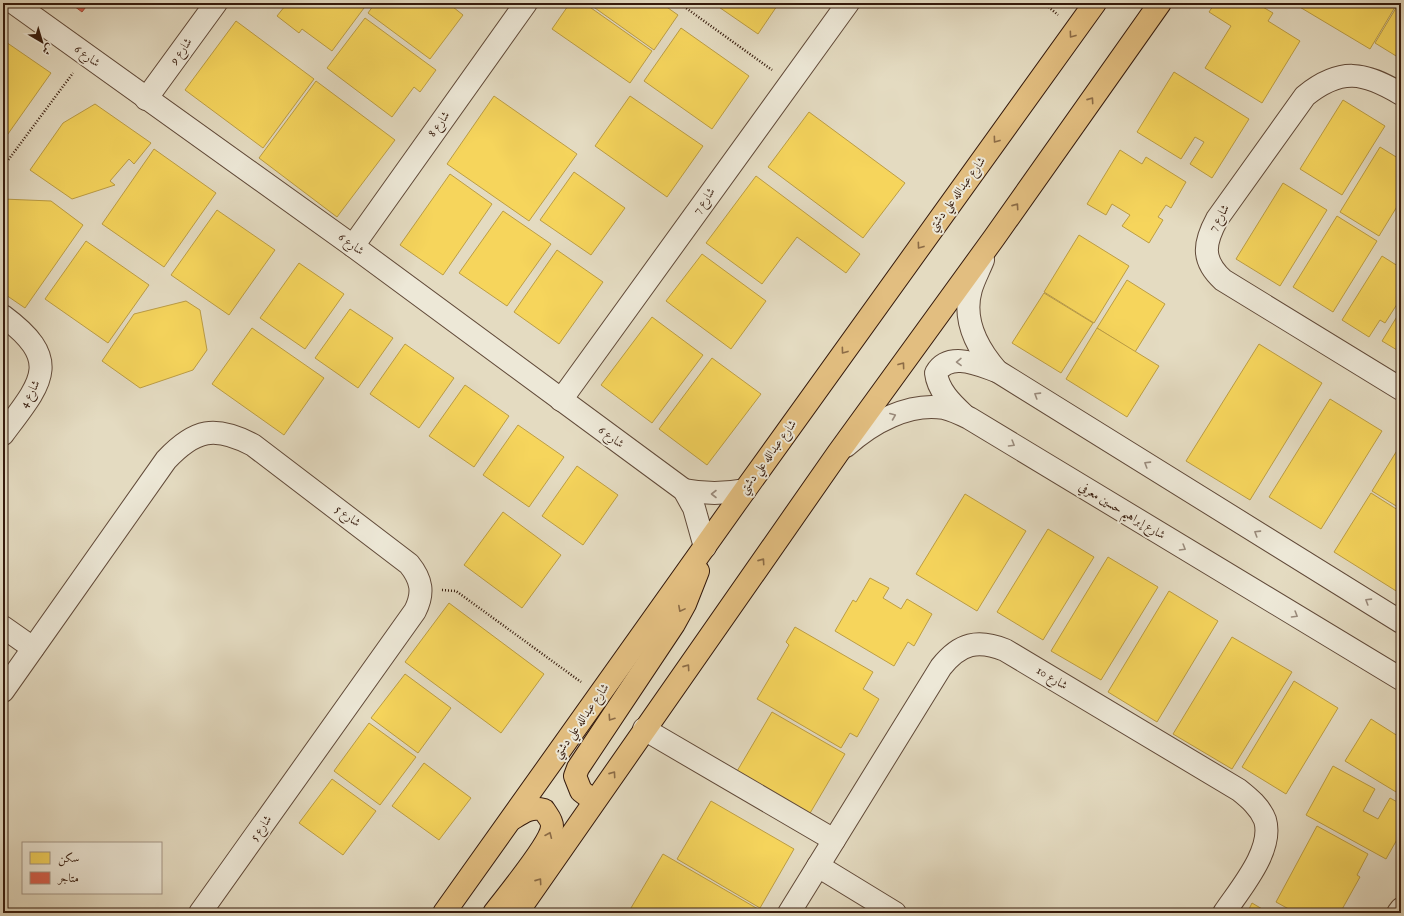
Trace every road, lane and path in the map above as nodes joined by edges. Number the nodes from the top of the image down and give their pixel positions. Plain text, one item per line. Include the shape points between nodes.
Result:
1 (14, 3) edge
2 (216, 3) edge
3 (526, 3) edge
4 (678, 3) edge
5 (848, 3) edge
6 (1095, 3) edge
7 (1160, 3) edge
8 (86, 55) junction
9 (790, 83) junction
10 (1401, 94) edge
11 (146, 99) junction
12 (3, 167) edge
13 (994, 238) junction
14 (353, 246) junction
15 (3, 316) edge
16 (997, 371) junction
17 (1401, 389) edge
18 (561, 400) junction
19 (969, 418) junction
20 (3, 434) edge
21 (838, 453) junction
22 (684, 490) junction
23 (745, 490) junction
24 (705, 547) junction
25 (421, 588) junction
26 (1401, 622) edge
27 (3, 626) edge
28 (33, 648) junction
29 (1401, 679) edge
30 (3, 691) edge
31 (599, 695) junction
32 (644, 729) junction
33 (594, 801) junction
34 (510, 821) junction
35 (834, 840) junction
36 (818, 866) junction
37 (1401, 909) edge
38 (200, 913) edge
39 (444, 913) edge
40 (494, 913) edge
41 (517, 913) edge
42 (789, 913) edge
43 (895, 913) edge
44 (1224, 913) edge
45 (1398, 913) edge

1 - 8 street, شارع 6
2 - 11 street, شارع 9
3 - 14 street, شارع 8
4 - 9 path
5 - 9 street, شارع 7
6 -> 23 main road, شارع عبدالله علي دشتي
13 -> 7 main road
8 - 11 street, شارع 6
8 - 12 path
9 - 18 street, شارع 7
10 - 17 street, شارع 7 via 1371,79 1350,75 1325,81 1305,96 1216,219 1206,248 1210,266 1223,280
11 - 14 street, شارع 6
13 - 16 street via 971,289 968,318 982,353
21 -> 13 main road
14 - 18 street, شارع 6
15 - 20 street, شارع 4 via 30,338 38,350 41,369 38,382 29,398
16 -> 19 street via 958,361 946,364 938,370 937,379 942,391 951,403
26 -> 16 street
18 - 22 street, شارع 6
21 -> 19 street, شارع إبراهيم حسين معرفي via 863,432 909,410 923,407 944,408
19 -> 29 street, شارع إبراهيم حسين معرفي
32 -> 21 main road
23 -> 22 street, شارع 6 via 725,494 704,494
22 - 24 street, شارع 6 via 694,508
23 - 24 main road, شارع عبدالله علي دشتي
24 - 31 main road, شارع عبدالله علي دشتي
24 -> 33 main road via 694,581 674,624 578,768 576,776 581,791
25 - 28 street, شارع 5 via 415,571 402,558 253,445 228,434 206,433 182,444 166,460
25 - 31 path via 456,591
25 - 38 street, شارع 5 via 418,604 406,626
27 - 28 street
28 - 30 street, شارع 5
31 - 34 main road, شارع عبدالله علي دشتي
33 -> 32 main road
32 - 35 street
41 -> 33 main road
34 - 39 main road, شارع عبدالله علي دشتي
40 -> 34 main road via 551,832 552,825 544,810 534,807
35 - 36 street, شارع 10
35 - 44 street, شارع 10 via 941,666 962,648 987,644 1005,650 1239,790 1259,810 1264,819 1266,841 1252,870
36 - 42 street, شارع 10
36 - 43 street
37 - 45 street

